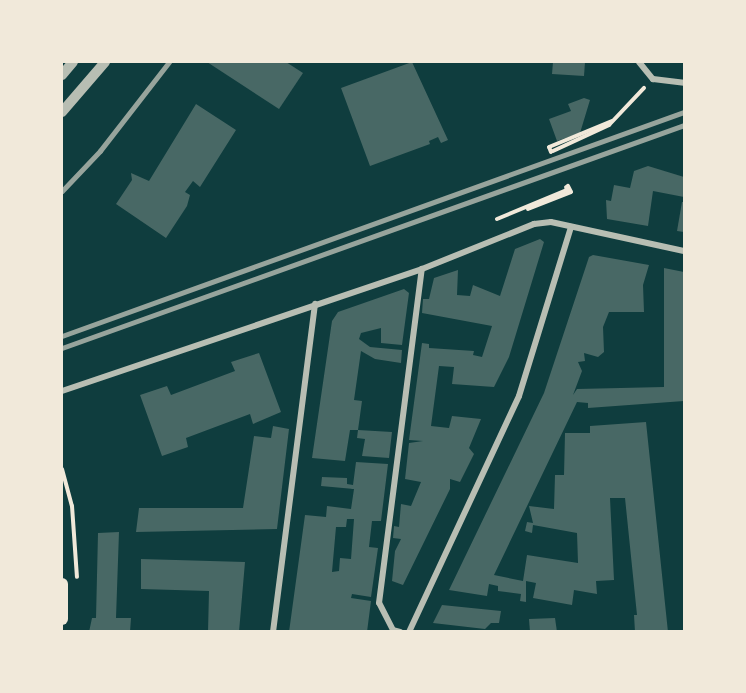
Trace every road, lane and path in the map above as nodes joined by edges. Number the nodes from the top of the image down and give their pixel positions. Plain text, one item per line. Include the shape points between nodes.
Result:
1 (72, 62) edge
2 (105, 62) edge
3 (639, 62) edge
4 (62, 75) edge
5 (653, 79) junction
6 (684, 83) edge
7 (62, 112) edge
8 (552, 152) dead end
9 (567, 186) dead end
10 (497, 219) dead end
11 (571, 227) junction
12 (684, 251) edge
13 (422, 269) junction
14 (315, 304) junction
15 (62, 391) edge
16 (62, 469) edge
17 (77, 579) dead end
18 (62, 584) edge
19 (62, 619) edge
20 (273, 632) edge
21 (399, 632) edge
22 (409, 632) edge

1 - 4 street
2 - 7 street
3 - 5 street
5 - 6 street
5 - 8 path via 612,121 549,147
9 - 10 path via 567,190
11 - 12 street
11 - 13 street via 534,224
11 - 22 street via 519,396
13 - 14 street
13 - 21 street via 379,603 393,630
14 - 15 street
14 - 20 street
16 - 17 path via 72,506
18 - 19 main road

